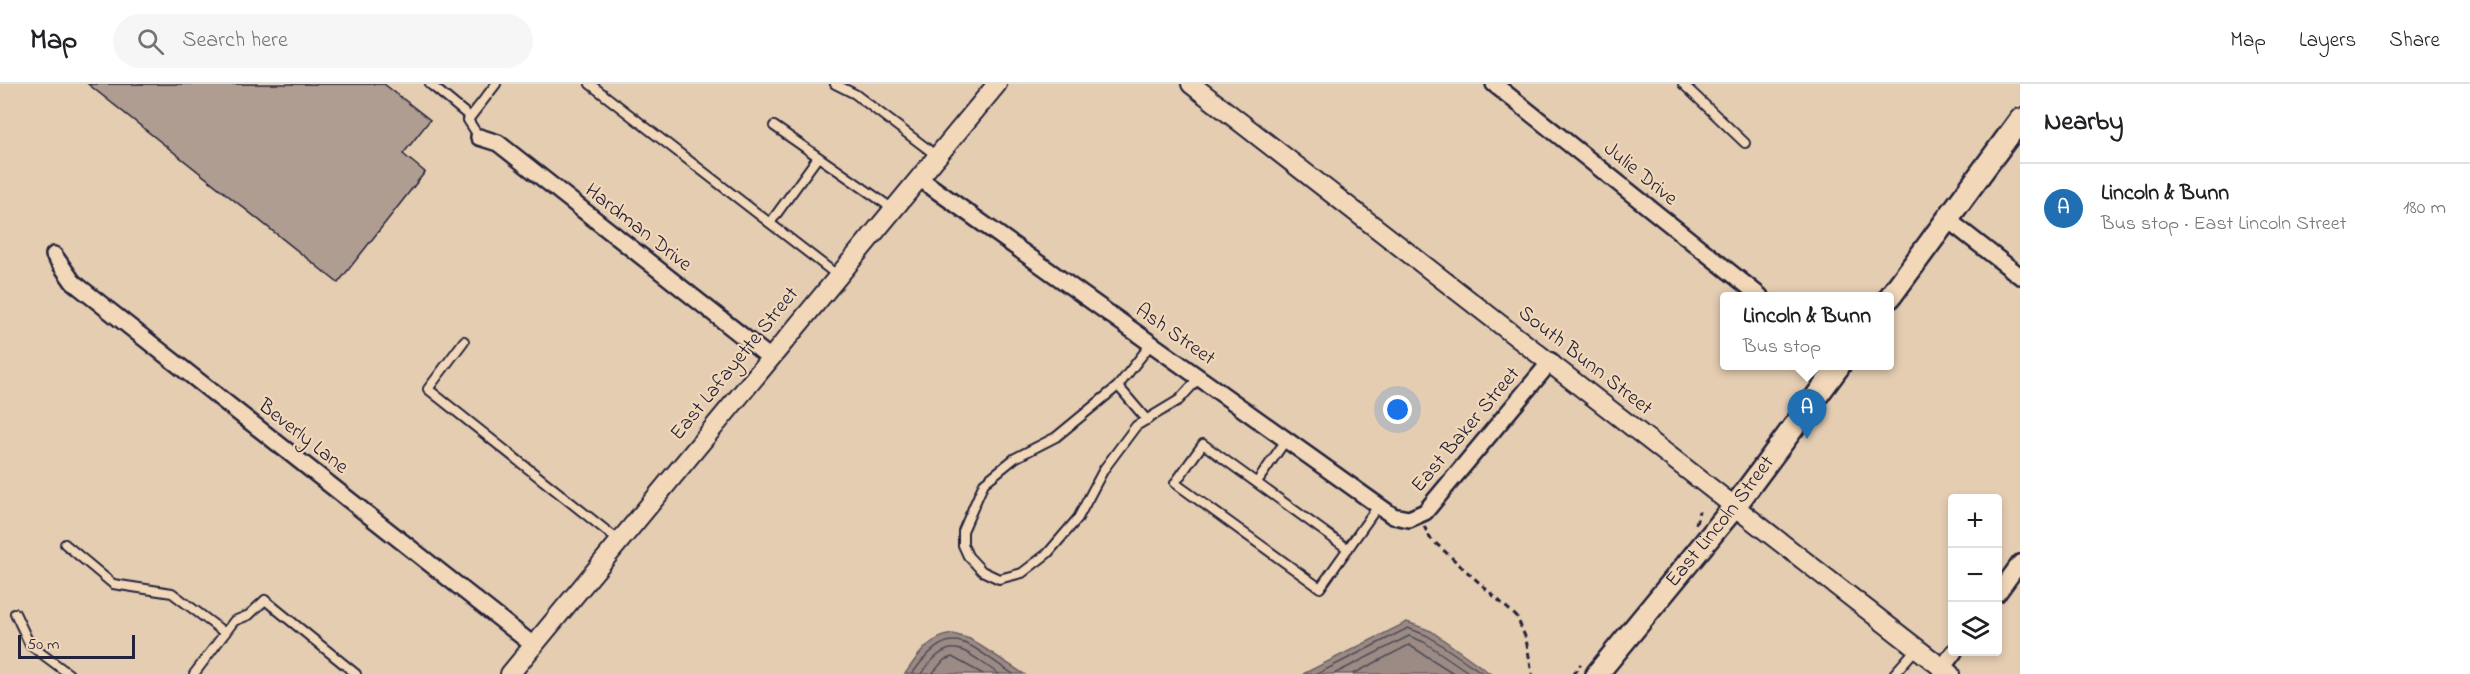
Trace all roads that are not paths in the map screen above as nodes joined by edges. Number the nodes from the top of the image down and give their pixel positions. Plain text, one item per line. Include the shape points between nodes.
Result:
1 (430, 84) edge
2 (496, 84) edge
3 (590, 84) edge
4 (835, 84) edge
5 (997, 84) edge
6 (1191, 84) edge
7 (1494, 84) edge
8 (1683, 84) edge
9 (470, 117) junction
10 (2020, 120) edge
11 (774, 126) dead end
12 (479, 137) joint
13 (1745, 143) dead end
14 (937, 156) junction
15 (818, 157) junction
16 (919, 178) junction
17 (893, 209) junction
18 (1947, 219) junction
19 (770, 223) junction
20 (54, 255) dead end
21 (837, 275) junction
22 (2020, 276) edge
23 (1754, 292) edge
24 (1894, 292) edge
25 (464, 341) dead end
26 (1151, 344) junction
27 (769, 357) junction
28 (1551, 361) junction
29 (1836, 370) edge
30 (1198, 378) junction
31 (1118, 386) junction
32 (1147, 420) junction
33 (1286, 440) junction
34 (1257, 482) junction
35 (1378, 506) junction
36 (1735, 506) junction
37 (1415, 517) joint
38 (618, 540) junction
39 (65, 544) dead end
40 (1348, 549) junction
41 (2020, 563) edge
42 (2002, 588) edge
43 (15, 613) dead end
44 (225, 633) junction
45 (533, 645) junction
46 (1917, 648) junction
47 (1952, 656) edge
48 (1946, 671) edge
49 (69, 674) edge
50 (194, 674) edge
51 (356, 674) edge
52 (510, 674) edge
53 (1597, 674) edge
54 (1894, 674) edge

1 - 9 lane
2 - 9 lane
3 - 19 lane
4 - 14 lane via 855,94
5 - 14 street, East Lafayette Street
6 - 28 street, South Bunn Street
7 - 23 street, Julie Drive
8 - 13 lane
9 - 12 lane via 468,120
10 - 18 main road
11 - 15 lane
12 - 27 street, Hardman Drive via 498,143
14 - 16 street, East Lafayette Street
15 - 17 lane
15 - 19 lane
16 - 17 street, East Lafayette Street
16 - 26 street, Ash Street
17 - 21 street, East Lafayette Street
18 - 22 street
18 - 24 main road
19 - 21 lane
20 - 45 street, Beverly Lane via 73,282
21 - 27 street, East Lafayette Street
25 - 38 lane via 428,390
26 - 30 street, Ash Street
26 - 31 lane
27 - 38 street, East Lafayette Street
28 - 36 street, South Bunn Street
28 - 37 street, East Baker Street
29 - 36 main road, East Lincoln Street
30 - 32 lane via 1179,400
30 - 33 street, Ash Street
31 - 32 lane
31 - 32 lane via 1056,436 1015,458 984,483 963,531 968,556 982,571 999,579 1022,573 1066,534 1104,469 1136,426
33 - 34 lane
33 - 35 street, Ash Street
34 - 40 lane
34 - 40 lane via 1203,444 1175,483 1320,588
35 - 37 street, Ash Street via 1393,516
35 - 40 lane
36 - 46 street, South Bunn Street
36 - 53 main road, East Lincoln Street
38 - 45 street, East Lafayette Street
39 - 44 lane via 113,584 172,593
41 - 42 street
43 - 49 lane via 30,645
44 - 50 lane
44 - 51 lane via 234,621 249,615 266,600
45 - 52 street, East Lafayette Street
46 - 48 street, South Bunn Street
46 - 54 lane
47 - 48 street

